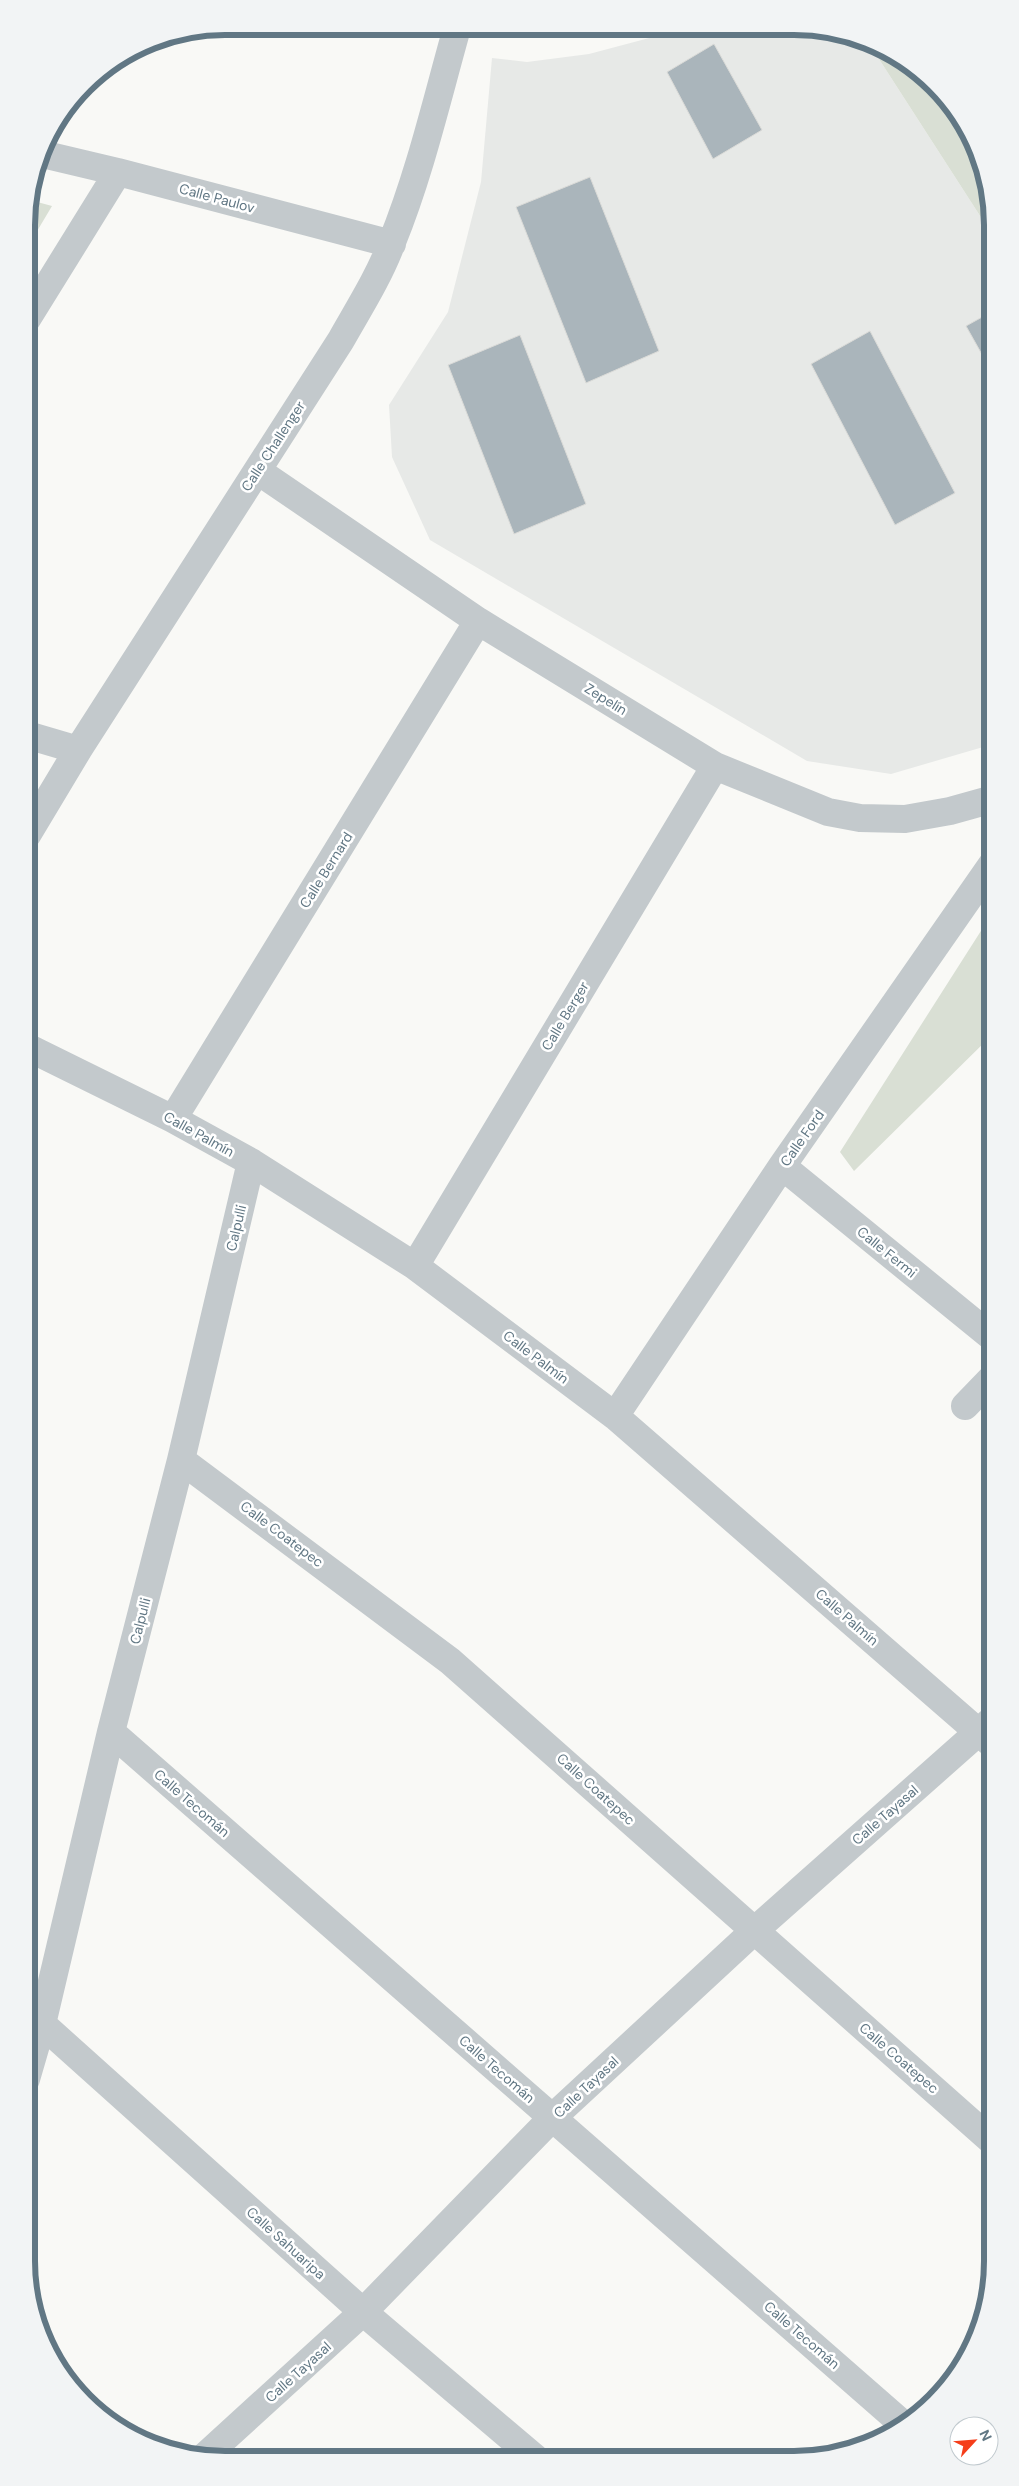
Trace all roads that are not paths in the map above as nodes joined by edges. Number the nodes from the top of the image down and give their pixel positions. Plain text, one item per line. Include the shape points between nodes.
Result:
1 (455, 35) edge
2 (48, 155) edge
3 (118, 172) junction
4 (392, 244) junction
5 (35, 306) edge
6 (258, 471) junction
7 (478, 620) junction
8 (35, 737) edge
9 (78, 750) junction
10 (715, 766) junction
11 (984, 802) edge
12 (35, 820) edge
13 (984, 877) edge
14 (35, 1051) edge
15 (173, 1119) junction
16 (251, 1162) junction
17 (782, 1166) junction
18 (415, 1266) junction
19 (984, 1331) edge
20 (984, 1386) edge
21 (965, 1406) dead end
22 (615, 1416) junction
23 (182, 1460) junction
24 (984, 1729) edge
25 (111, 1732) junction
26 (984, 1735) edge
27 (754, 1930) junction
28 (42, 2024) junction
29 (35, 2048) edge
30 (553, 2117) junction
31 (984, 2134) edge
32 (363, 2312) junction
33 (898, 2420) edge
34 (211, 2451) edge
35 (527, 2451) edge

1 - 4 street, Calle Challenger via 409,198
2 - 3 street, Calle Paulov
3 - 4 street, Calle Paulov
3 - 5 street
4 - 6 street, Calle Challenger via 341,340
6 - 7 street, Zepelín
6 - 9 street, Calle Challenger
7 - 10 street, Zepelín
7 - 15 street, Calle Bernard
8 - 9 street
9 - 12 street, Calle Challenger
10 - 11 street, Zepelín via 828,812 860,818 905,819
10 - 18 street, Calle Berger
13 - 17 street, Calle Ford
14 - 15 street, Calle Palmín
15 - 16 street, Calle Palmín
16 - 18 street, Calle Palmín
16 - 23 street, Calpulli
17 - 19 street, Calle Fermi
17 - 22 street, Calle Ford
18 - 22 street, Calle Palmín
20 - 21 street
22 - 24 street, Calle Palmín
23 - 25 street, Calpulli
23 - 27 street, Calle Coatepec via 450,1661
25 - 28 street, Calpulli
25 - 30 street, Calle Tecomán
26 - 27 street, Calle Tayasal
27 - 30 street, Calle Tayasal
27 - 31 street, Calle Coatepec
28 - 29 street, Calpulli
28 - 32 street, Calle Sahuaripa
30 - 32 street, Calle Tayasal
30 - 33 street, Calle Tecomán
32 - 34 street, Calle Tayasal
32 - 35 street, Calle Sahuaripa

